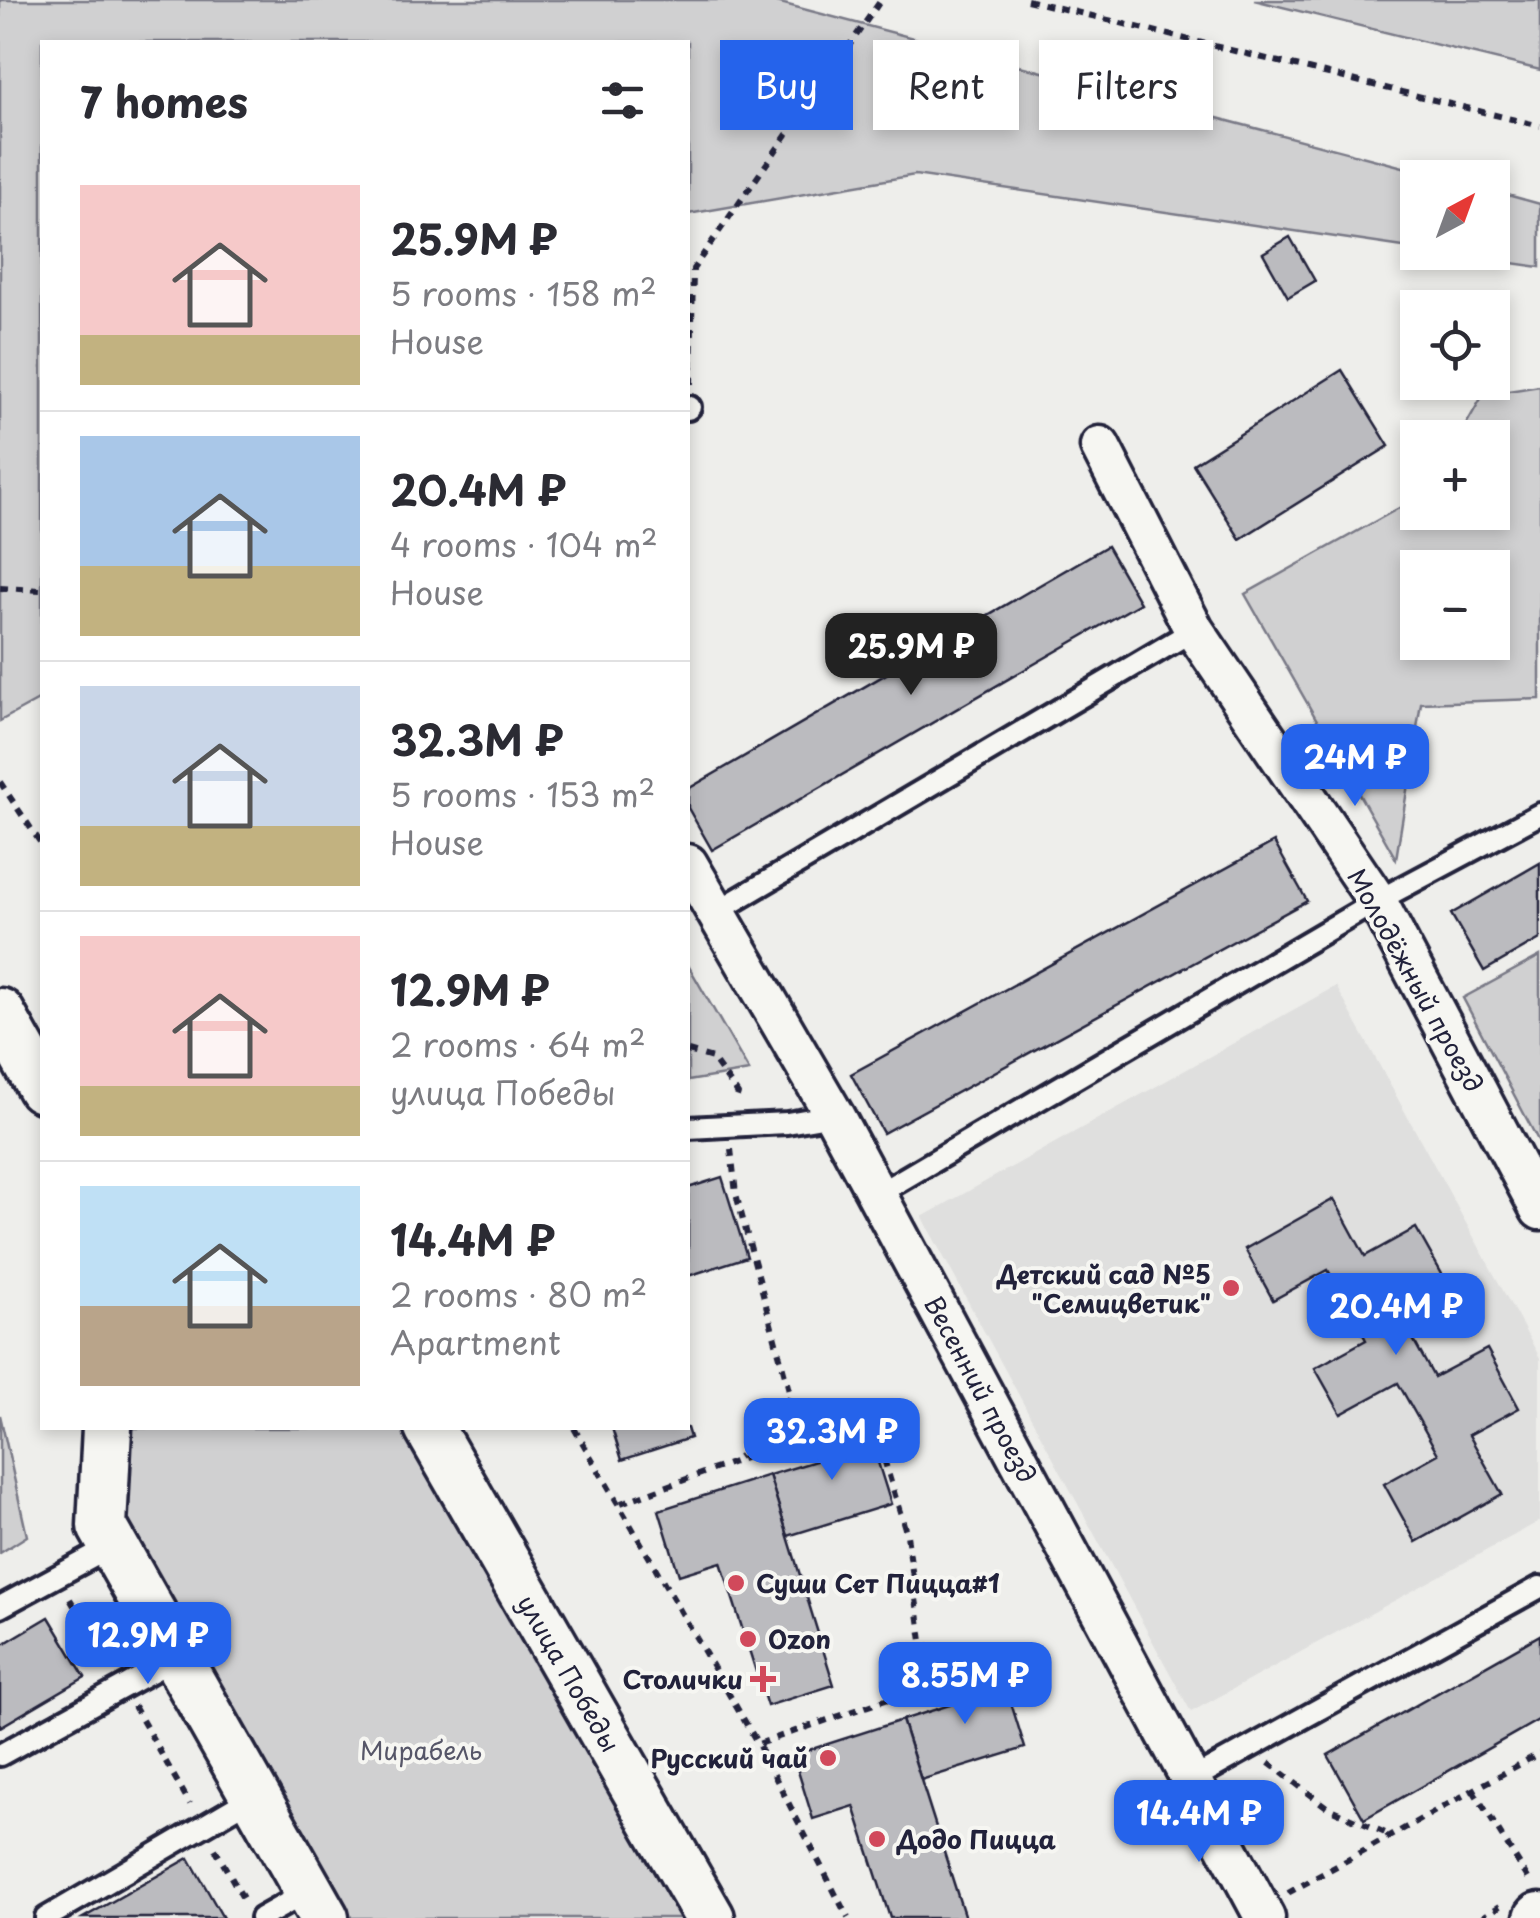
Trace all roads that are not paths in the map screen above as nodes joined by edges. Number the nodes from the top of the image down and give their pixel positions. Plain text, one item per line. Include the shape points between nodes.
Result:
1 (1100, 446) dead end
2 (1194, 630) junction
3 (1540, 814) edge
4 (690, 867) edge
5 (1377, 902) junction
6 (716, 912) junction
7 (0, 1013) edge
8 (40, 1084) edge
9 (834, 1114) junction
10 (690, 1128) edge
11 (876, 1195) junction
12 (1540, 1210) edge
13 (107, 1430) edge
14 (430, 1430) edge
15 (113, 1546) junction
16 (1540, 1587) edge
17 (0, 1607) edge
18 (176, 1658) junction
19 (0, 1755) edge
20 (1191, 1780) junction
21 (255, 1796) junction
22 (317, 1904) edge
23 (1263, 1913) edge
24 (46, 1918) edge
25 (262, 1918) edge
26 (710, 1918) edge

1 - 2 street, Молодёжный проезд
2 - 5 street, Молодёжный проезд
2 - 6 lane
3 - 5 lane
4 - 6 street, Весенний проезд
5 - 11 lane
5 - 12 street, Молодёжный проезд
6 - 9 street, Весенний проезд
7 - 8 street
9 - 10 lane
9 - 11 street, Весенний проезд
11 - 20 street, Весенний проезд
13 - 15 street via 102,1526
14 - 26 street, улица Победы
15 - 17 lane
15 - 18 street
16 - 20 lane
18 - 19 lane
18 - 21 street
20 - 23 street, Весенний проезд
21 - 22 street
21 - 24 lane
22 - 25 lane

